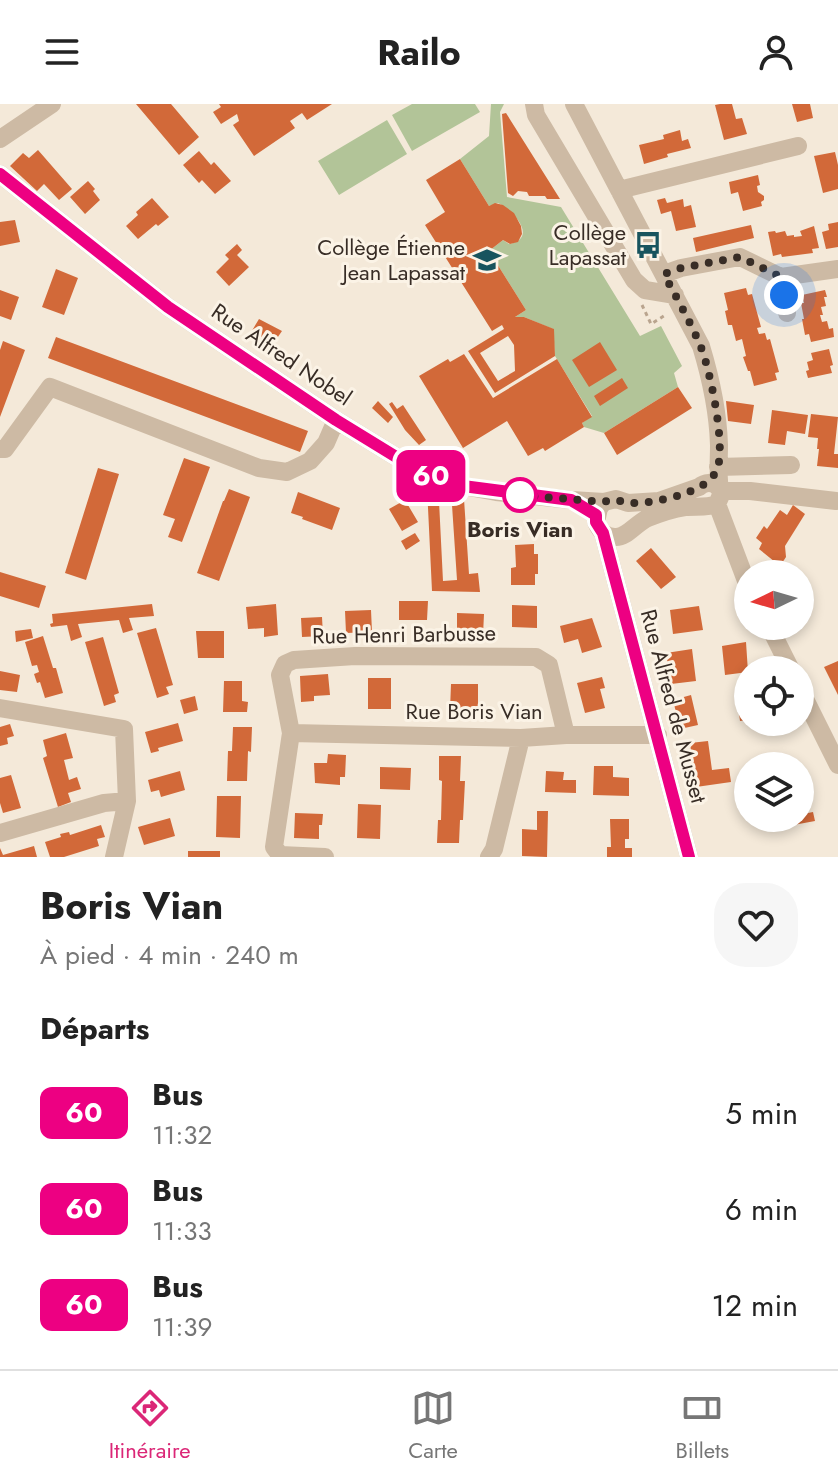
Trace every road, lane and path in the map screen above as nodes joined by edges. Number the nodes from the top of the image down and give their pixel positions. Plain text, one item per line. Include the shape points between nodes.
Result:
1 (52, 104) edge
2 (534, 104) edge
3 (574, 104) edge
4 (0, 139) edge
5 (798, 146) dead end
6 (0, 174) edge
7 (619, 190) junction
8 (838, 269) edge
9 (664, 274) junction
10 (781, 277) junction
11 (645, 290) junction
12 (677, 300) junction
13 (787, 313) dead end
14 (651, 324) junction
15 (653, 331) dead end
16 (336, 420) junction
17 (0, 449) edge
18 (791, 465) dead end
19 (712, 489) junction
20 (611, 500) junction
21 (836, 501) edge
22 (619, 532) junction
23 (738, 560) edge
24 (0, 708) edge
25 (814, 717) edge
26 (291, 733) junction
27 (566, 735) junction
28 (658, 735) junction
29 (521, 738) junction
30 (838, 765) edge
31 (127, 801) junction
32 (0, 833) edge
33 (114, 857) edge
34 (325, 857) edge
35 (489, 857) edge
36 (689, 857) edge

1 - 4 street
2 - 11 street via 622,261
3 - 7 street
5 - 7 street
6 - 16 street, Rue Alfred Nobel via 168,307
7 - 9 street
8 - 10 street
9 - 10 street via 740,257
9 - 12 street
10 - 13 street
11 - 12 street
11 - 14 path via 641,303
12 - 14 path
12 - 19 street via 710,376 719,446
14 - 15 path
16 - 17 street via 310,461 287,472 259,468 50,387
16 - 20 street, Rue Alfred Nobel via 434,478 571,500
18 - 19 street
19 - 20 street, Rue Alfred Nobel via 659,501
19 - 21 street
19 - 22 street
19 - 23 street
20 - 22 street via 634,514
20 - 22 street via 596,522
22 - 28 street, Rue Alfred de Musset via 612,568
24 - 31 street via 124,729
25 - 30 street
26 - 27 street, Rue Henri Barbusse via 280,675 285,664 400,656 536,657 549,665
26 - 29 street, Rue Boris Vian
26 - 34 street, Rue Henri Barbusse via 274,847 280,855
27 - 28 street, Rue Boris Vian
27 - 29 street, Rue Boris Vian
28 - 36 street, Rue Alfred de Musset
29 - 35 street
31 - 32 street
31 - 33 street

